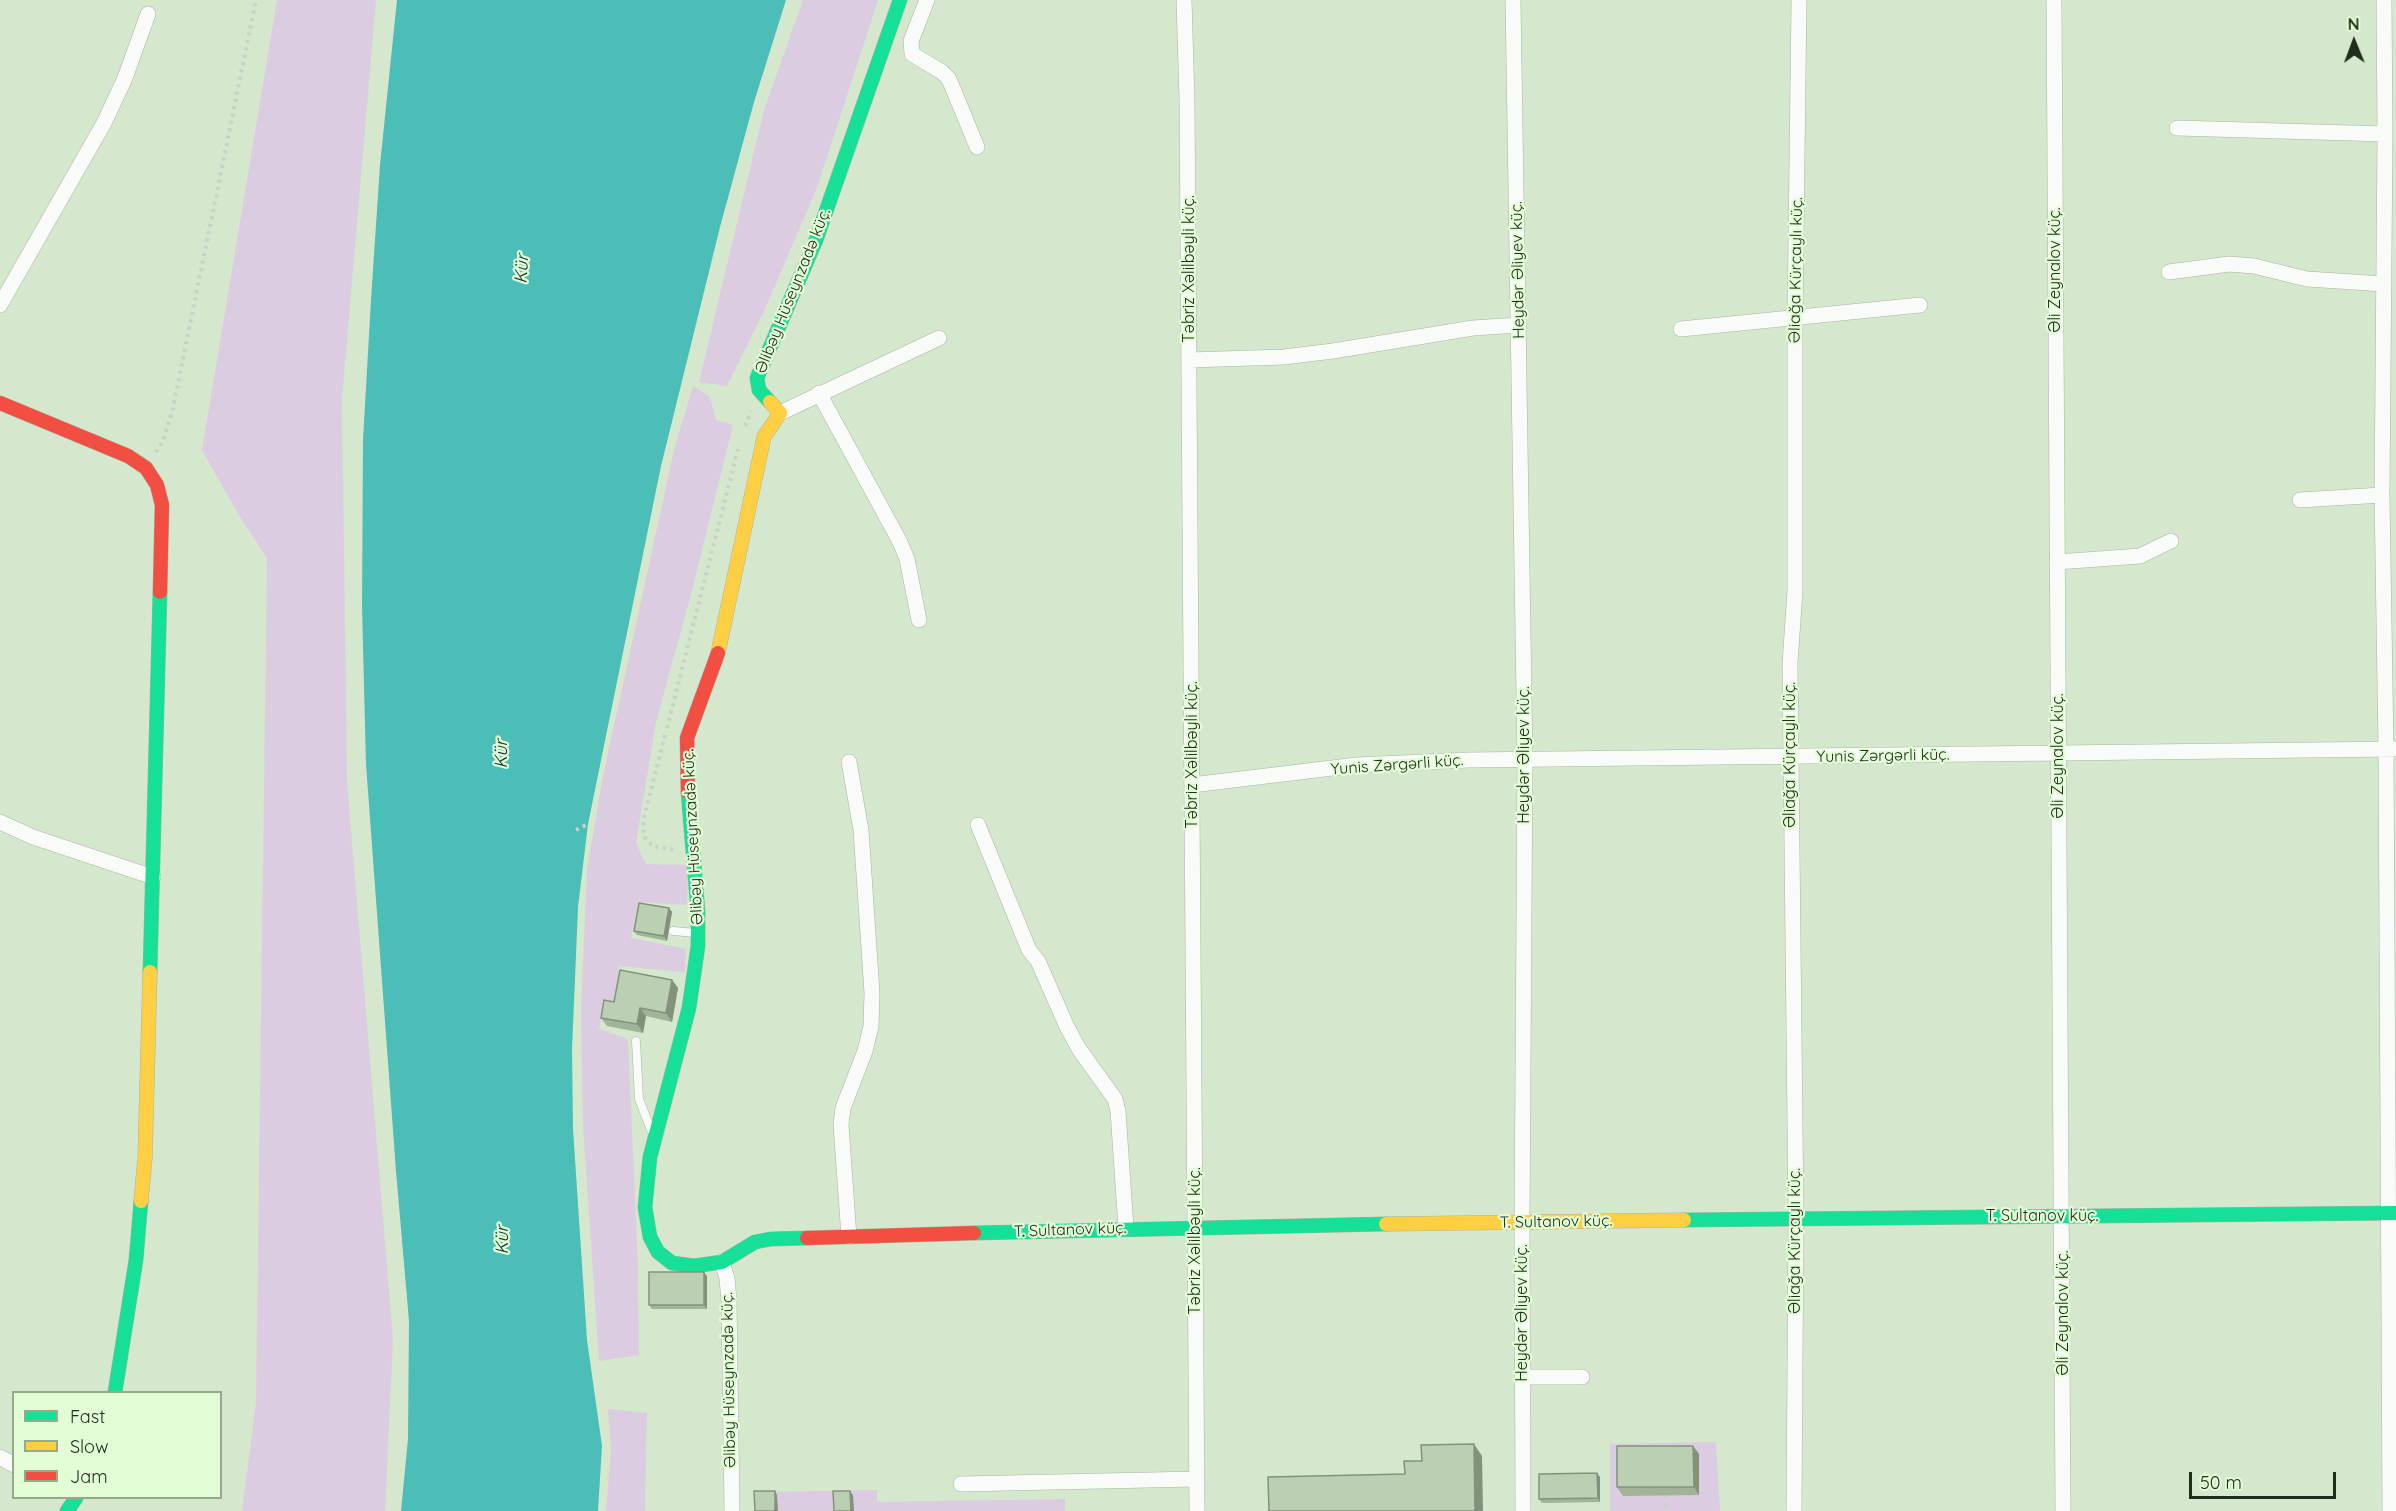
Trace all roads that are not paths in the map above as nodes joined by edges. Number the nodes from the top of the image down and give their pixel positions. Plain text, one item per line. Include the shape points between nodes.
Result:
1 (900, 0) edge
2 (927, 0) edge
3 (1184, 0) edge
4 (1513, 0) edge
5 (1799, 0) edge
6 (2054, 0) edge
7 (2384, 0) edge
8 (148, 14) dead end
9 (2177, 128) dead end
10 (2385, 134) junction
11 (977, 147) dead end
12 (2169, 272) dead end
13 (2384, 284) junction
14 (0, 305) edge
15 (1920, 305) dead end
16 (1795, 318) junction
17 (1519, 325) junction
18 (1681, 329) dead end
19 (939, 338) dead end
20 (2390, 342) edge
21 (1189, 360) junction
22 (819, 393) junction
23 (0, 403) edge
24 (780, 413) junction
25 (2382, 495) junction
26 (2300, 500) dead end
27 (2170, 541) dead end
28 (2057, 562) junction
29 (919, 620) dead end
30 (2391, 749) edge
31 (2058, 754) junction
32 (1790, 756) junction
33 (1525, 759) junction
34 (849, 762) dead end
35 (1192, 785) junction
36 (0, 822) edge
37 (978, 825) dead end
38 (153, 877) junction
39 (673, 931) dead end
40 (698, 934) junction
41 (636, 1041) dead end
42 (654, 1137) junction
43 (2393, 1213) edge
44 (2062, 1216) junction
45 (1796, 1218) junction
46 (1522, 1223) junction
47 (1195, 1227) junction
48 (1126, 1228) junction
49 (849, 1236) junction
50 (723, 1262) junction
51 (1523, 1377) junction
52 (1582, 1377) dead end
53 (115, 1391) edge
54 (1196, 1479) junction
55 (961, 1484) dead end
56 (732, 1511) edge
57 (1197, 1511) edge
58 (1523, 1511) edge
59 (1794, 1511) edge
60 (2063, 1511) edge
61 (2390, 1511) edge

1 - 24 street, Əlibəy Hüseynzadə küç. via 816,240 757,378 759,390
2 - 11 street via 911,41 912,54 949,79
3 - 21 street, Təbriz Xəlilbəyli küç.
4 - 17 street, Heydər Əliyev küç.
5 - 16 street, Əliağa Kürçaylı küç.
6 - 28 street, Əli Zeynalov küç.
7 - 10 street
8 - 14 street via 104,123
9 - 10 street
10 - 13 street
12 - 13 street via 2229,264 2307,279
13 - 20 street
15 - 16 street
16 - 18 street
16 - 32 street, Əliağa Kürçaylı küç. via 1795,591
17 - 21 street via 1473,328 1314,354
17 - 33 street, Heydər Əliyev küç.
19 - 22 street
20 - 25 street
21 - 35 street, Təbriz Xəlilbəyli küç.
22 - 24 street
22 - 29 street via 900,542
23 - 38 street via 128,456 146,468 157,485 162,505
24 - 40 street, Əlibəy Hüseynzadə küç. via 764,437 719,651 687,738
25 - 26 street
25 - 30 street
27 - 28 street via 2140,556
28 - 31 street, Əli Zeynalov küç.
30 - 31 street, Yunis Zərgərli küç.
30 - 43 street
31 - 32 street, Yunis Zərgərli küç.
31 - 44 street, Əli Zeynalov küç.
32 - 33 street, Yunis Zərgərli küç.
32 - 45 street, Əliağa Kürçaylı küç.
33 - 35 street, Yunis Zərgərli küç. via 1357,765
33 - 46 street, Heydər Əliyev küç.
34 - 49 street via 861,830 872,1026 843,1108 841,1125
35 - 47 street, Təbriz Xəlilbəyli küç.
36 - 38 street
37 - 48 street via 1029,950 1038,961 1067,1027 1115,1099
38 - 53 street via 145,1158 136,1260
39 - 40 lane
40 - 42 street, Əlibəy Hüseynzadə küç. via 689,1008
41 - 42 lane via 639,1099
42 - 50 street, Əlibəy Hüseynzadə küç. via 645,1208 650,1237 658,1252 672,1263 683,1265
43 - 44 street, T. Sultanov küç.
43 - 61 street
44 - 45 street, T. Sultanov küç.
44 - 60 street, Əli Zeynalov küç.
45 - 46 street, T. Sultanov küç.
45 - 59 street, Əliağa Kürçaylı küç.
46 - 47 street, T. Sultanov küç.
46 - 51 street, Heydər Əliyev küç.
47 - 48 street, T. Sultanov küç.
47 - 54 street, Təbriz Xəlilbəyli küç.
48 - 49 street, T. Sultanov küç.
49 - 50 street, T. Sultanov küç. via 755,1242
50 - 56 street, Əlibəy Hüseynzadə küç. via 729,1300
51 - 52 street
51 - 58 street, Heydər Əliyev küç.
54 - 55 street
54 - 57 street, Təbriz Xəlilbəyli küç.

